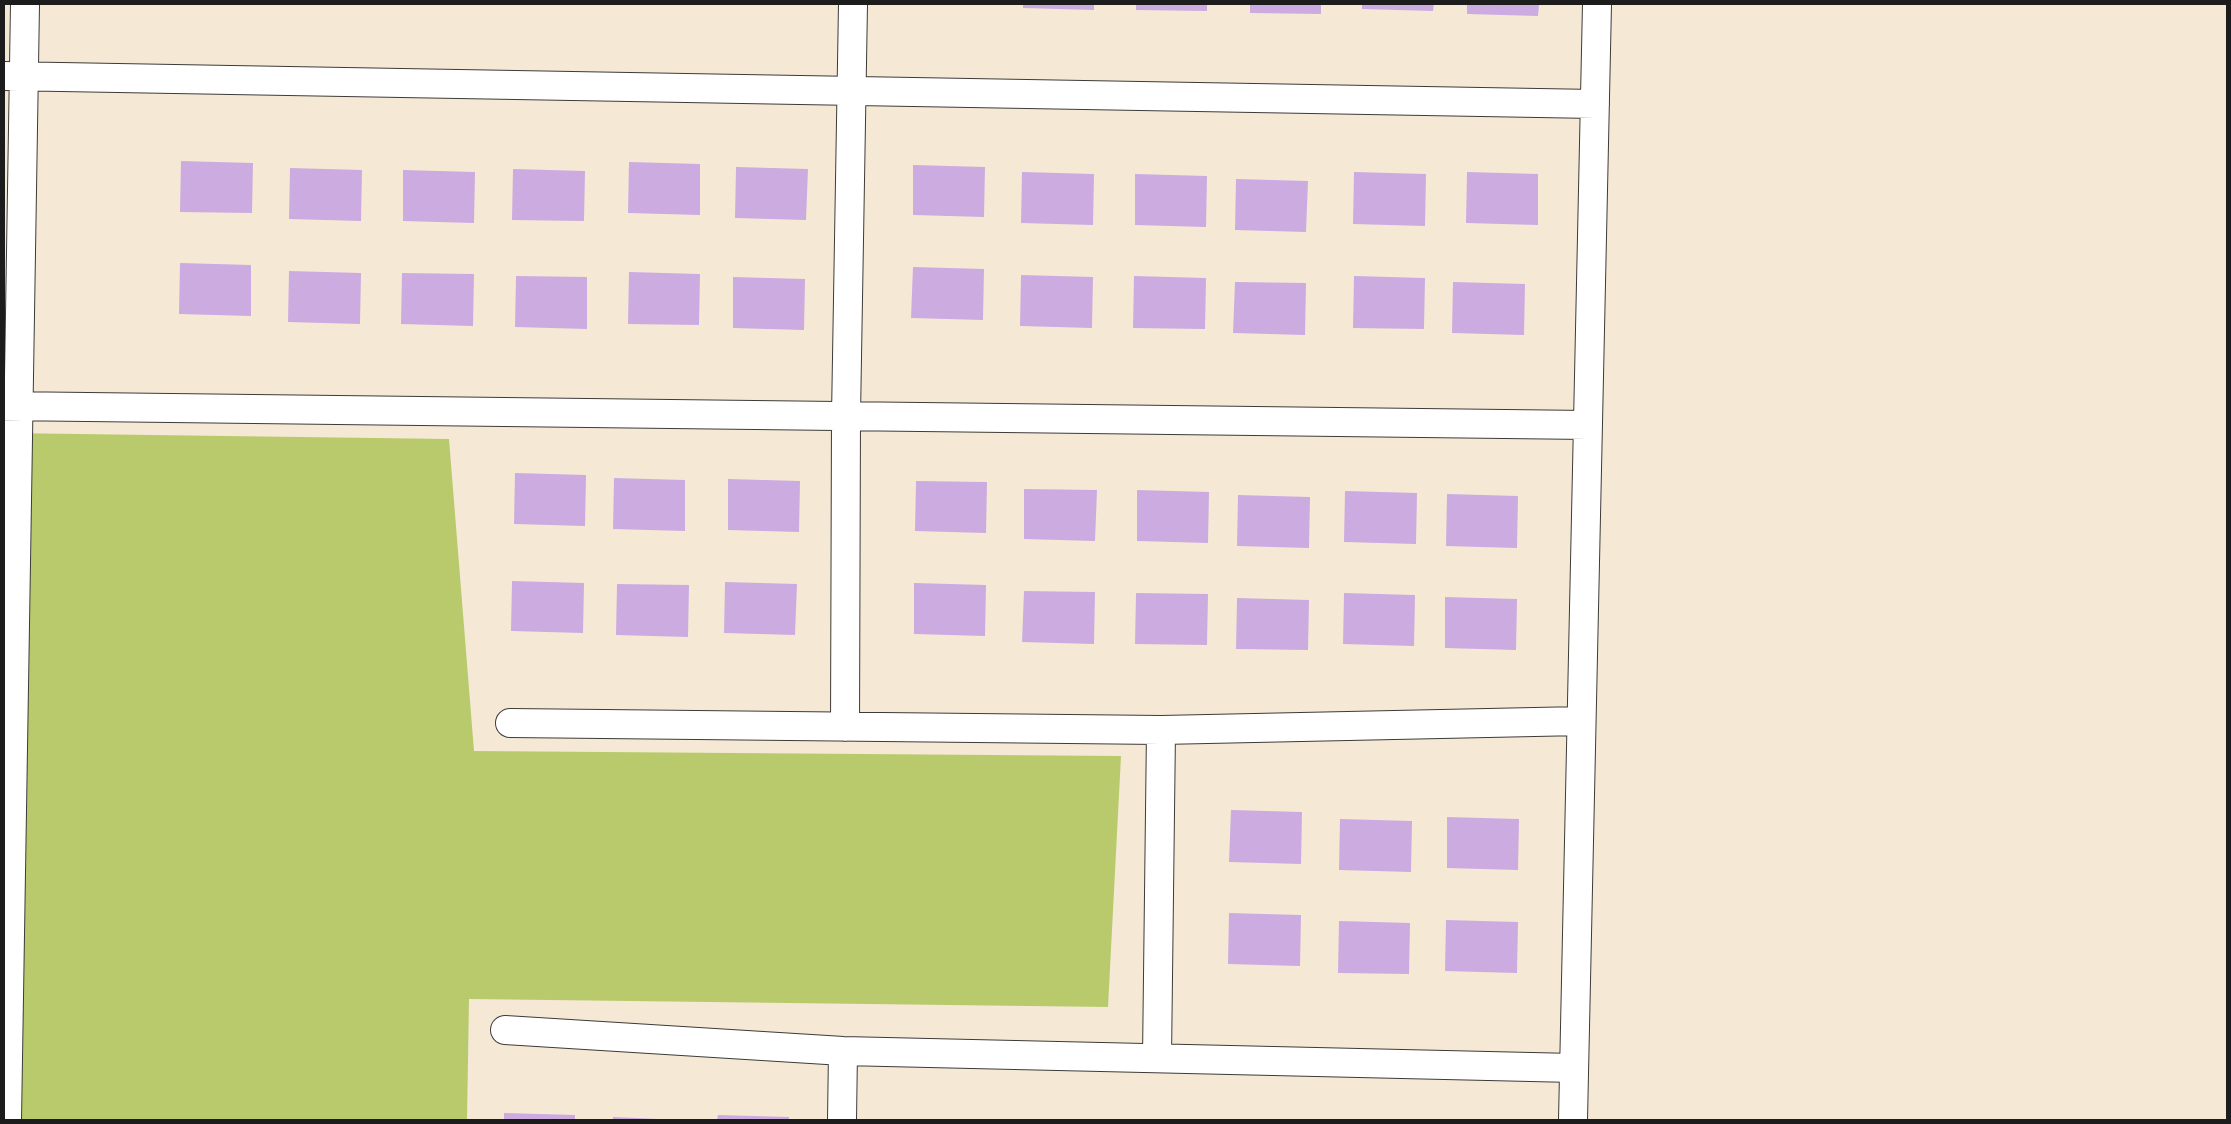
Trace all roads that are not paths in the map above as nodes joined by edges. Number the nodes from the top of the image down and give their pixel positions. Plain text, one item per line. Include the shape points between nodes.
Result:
1 (25, 4) edge
2 (853, 4) edge
3 (1597, 4) edge
4 (14, 76) edge
5 (850, 91) junction
6 (1595, 104) junction
7 (11, 406) edge
8 (846, 416) junction
9 (1588, 425) junction
10 (1581, 720) junction
11 (510, 723) dead end
12 (845, 727) junction
13 (1161, 730) junction
14 (505, 1030) dead end
15 (843, 1050) junction
16 (1157, 1058) junction
17 (1574, 1068) junction
18 (7, 1120) edge
19 (842, 1120) edge
20 (1573, 1120) edge

1 - 4 street
2 - 5 street
3 - 6 street
4 - 5 street
4 - 7 street
5 - 6 street
5 - 8 street
6 - 9 street
7 - 8 street
7 - 18 street
8 - 9 street
8 - 12 street
9 - 10 street
10 - 13 street
10 - 17 street
11 - 12 street
12 - 13 street
13 - 16 street
14 - 15 street
15 - 16 street
15 - 19 street
16 - 17 street
17 - 20 street

